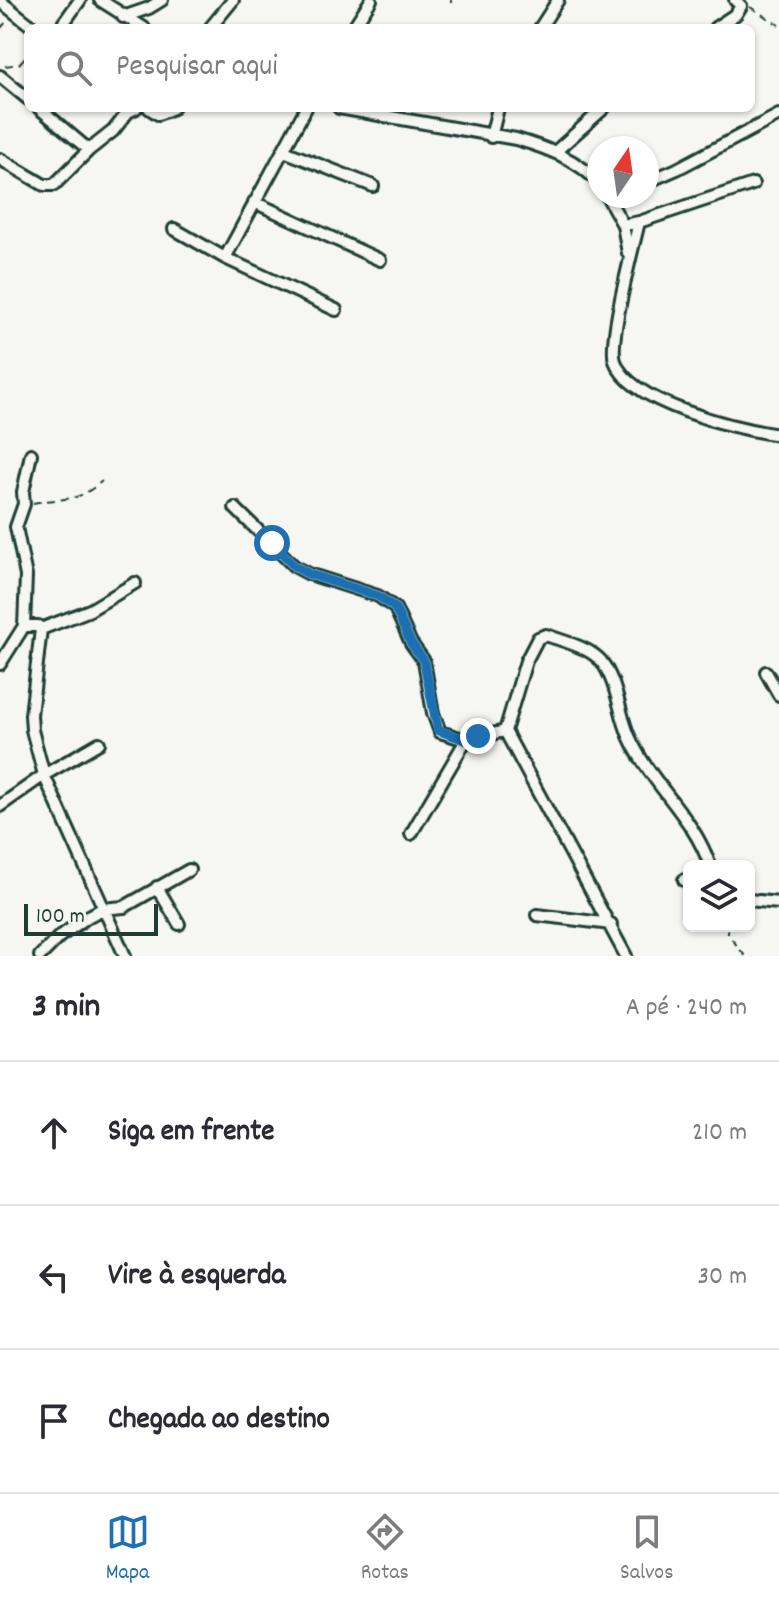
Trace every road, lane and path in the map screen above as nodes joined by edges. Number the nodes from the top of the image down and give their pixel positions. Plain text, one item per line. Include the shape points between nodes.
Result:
1 (80, 0) edge
2 (100, 0) edge
3 (162, 0) edge
4 (233, 0) edge
5 (371, 0) edge
6 (0, 1) edge
7 (554, 1) edge
8 (737, 2) edge
9 (14, 14) junction
10 (123, 17) junction
11 (28, 24) edge
12 (63, 24) edge
13 (136, 24) edge
14 (213, 24) edge
15 (356, 24) edge
16 (542, 24) edge
17 (720, 24) edge
18 (779, 25) edge
19 (0, 29) edge
20 (24, 58) edge
21 (0, 68) edge
22 (0, 76) edge
23 (24, 96) edge
24 (44, 112) edge
25 (127, 112) edge
26 (304, 112) edge
27 (360, 112) edge
28 (497, 112) edge
29 (600, 112) edge
30 (779, 115) edge
31 (491, 137) junction
32 (89, 150) junction
33 (284, 151) junction
34 (555, 152) junction
35 (0, 159) edge
36 (587, 172) edge
37 (659, 177) edge
38 (753, 184) dead end
39 (373, 186) dead end
40 (254, 202) junction
41 (615, 208) edge
42 (639, 222) junction
43 (623, 225) junction
44 (174, 229) dead end
45 (629, 255) junction
46 (225, 258) junction
47 (380, 260) dead end
48 (336, 310) dead end
49 (779, 435) edge
50 (31, 454) dead end
51 (102, 481) dead end
52 (24, 504) junction
53 (235, 508) dead end
54 (135, 583) dead end
55 (24, 626) junction
56 (41, 629) junction
57 (0, 664) edge
58 (766, 672) dead end
59 (779, 695) edge
60 (505, 731) junction
61 (466, 740) junction
62 (99, 743) dead end
63 (44, 775) junction
64 (0, 806) edge
65 (411, 834) dead end
66 (708, 860) edge
67 (189, 870) dead end
68 (157, 887) junction
69 (755, 901) edge
70 (779, 903) edge
71 (102, 909) junction
72 (537, 915) dead end
73 (179, 924) dead end
74 (611, 924) junction
75 (728, 932) edge
76 (40, 956) edge
77 (125, 956) edge
78 (626, 956) edge
79 (745, 956) edge

1 - 12 street
2 - 10 street
3 - 10 street
4 - 14 street
5 - 15 street
6 - 9 street
7 - 16 street
8 - 17 street via 738,11
8 - 18 path
9 - 11 street
9 - 19 path
10 - 13 street
20 - 21 path
22 - 23 street
24 - 32 street
25 - 32 street
26 - 33 street
27 - 31 street
28 - 31 street
29 - 34 street
30 - 37 street
31 - 34 street
32 - 35 street via 49,186
33 - 39 street
33 - 40 street
34 - 36 street
38 - 42 street
40 - 46 street
40 - 47 street
41 - 43 street
42 - 43 street
42 - 45 street
43 - 45 street
44 - 46 street
45 - 49 street via 613,351 628,381 695,415
46 - 48 street
50 - 52 street
51 - 52 path via 75,499
52 - 55 street via 16,527 26,576
53 - 61 street via 294,566 388,600 424,661 438,730
54 - 56 street via 90,610
55 - 56 street
55 - 57 street
56 - 63 street via 31,715
58 - 59 street
60 - 61 street
60 - 66 street via 538,638 558,639 600,660 629,736 699,837
60 - 74 street
61 - 65 street
62 - 63 street
63 - 64 street
63 - 71 street
67 - 68 street
68 - 71 street via 124,907
68 - 73 street
69 - 70 street
71 - 76 street
71 - 77 street
72 - 74 street
74 - 78 street
75 - 79 path

